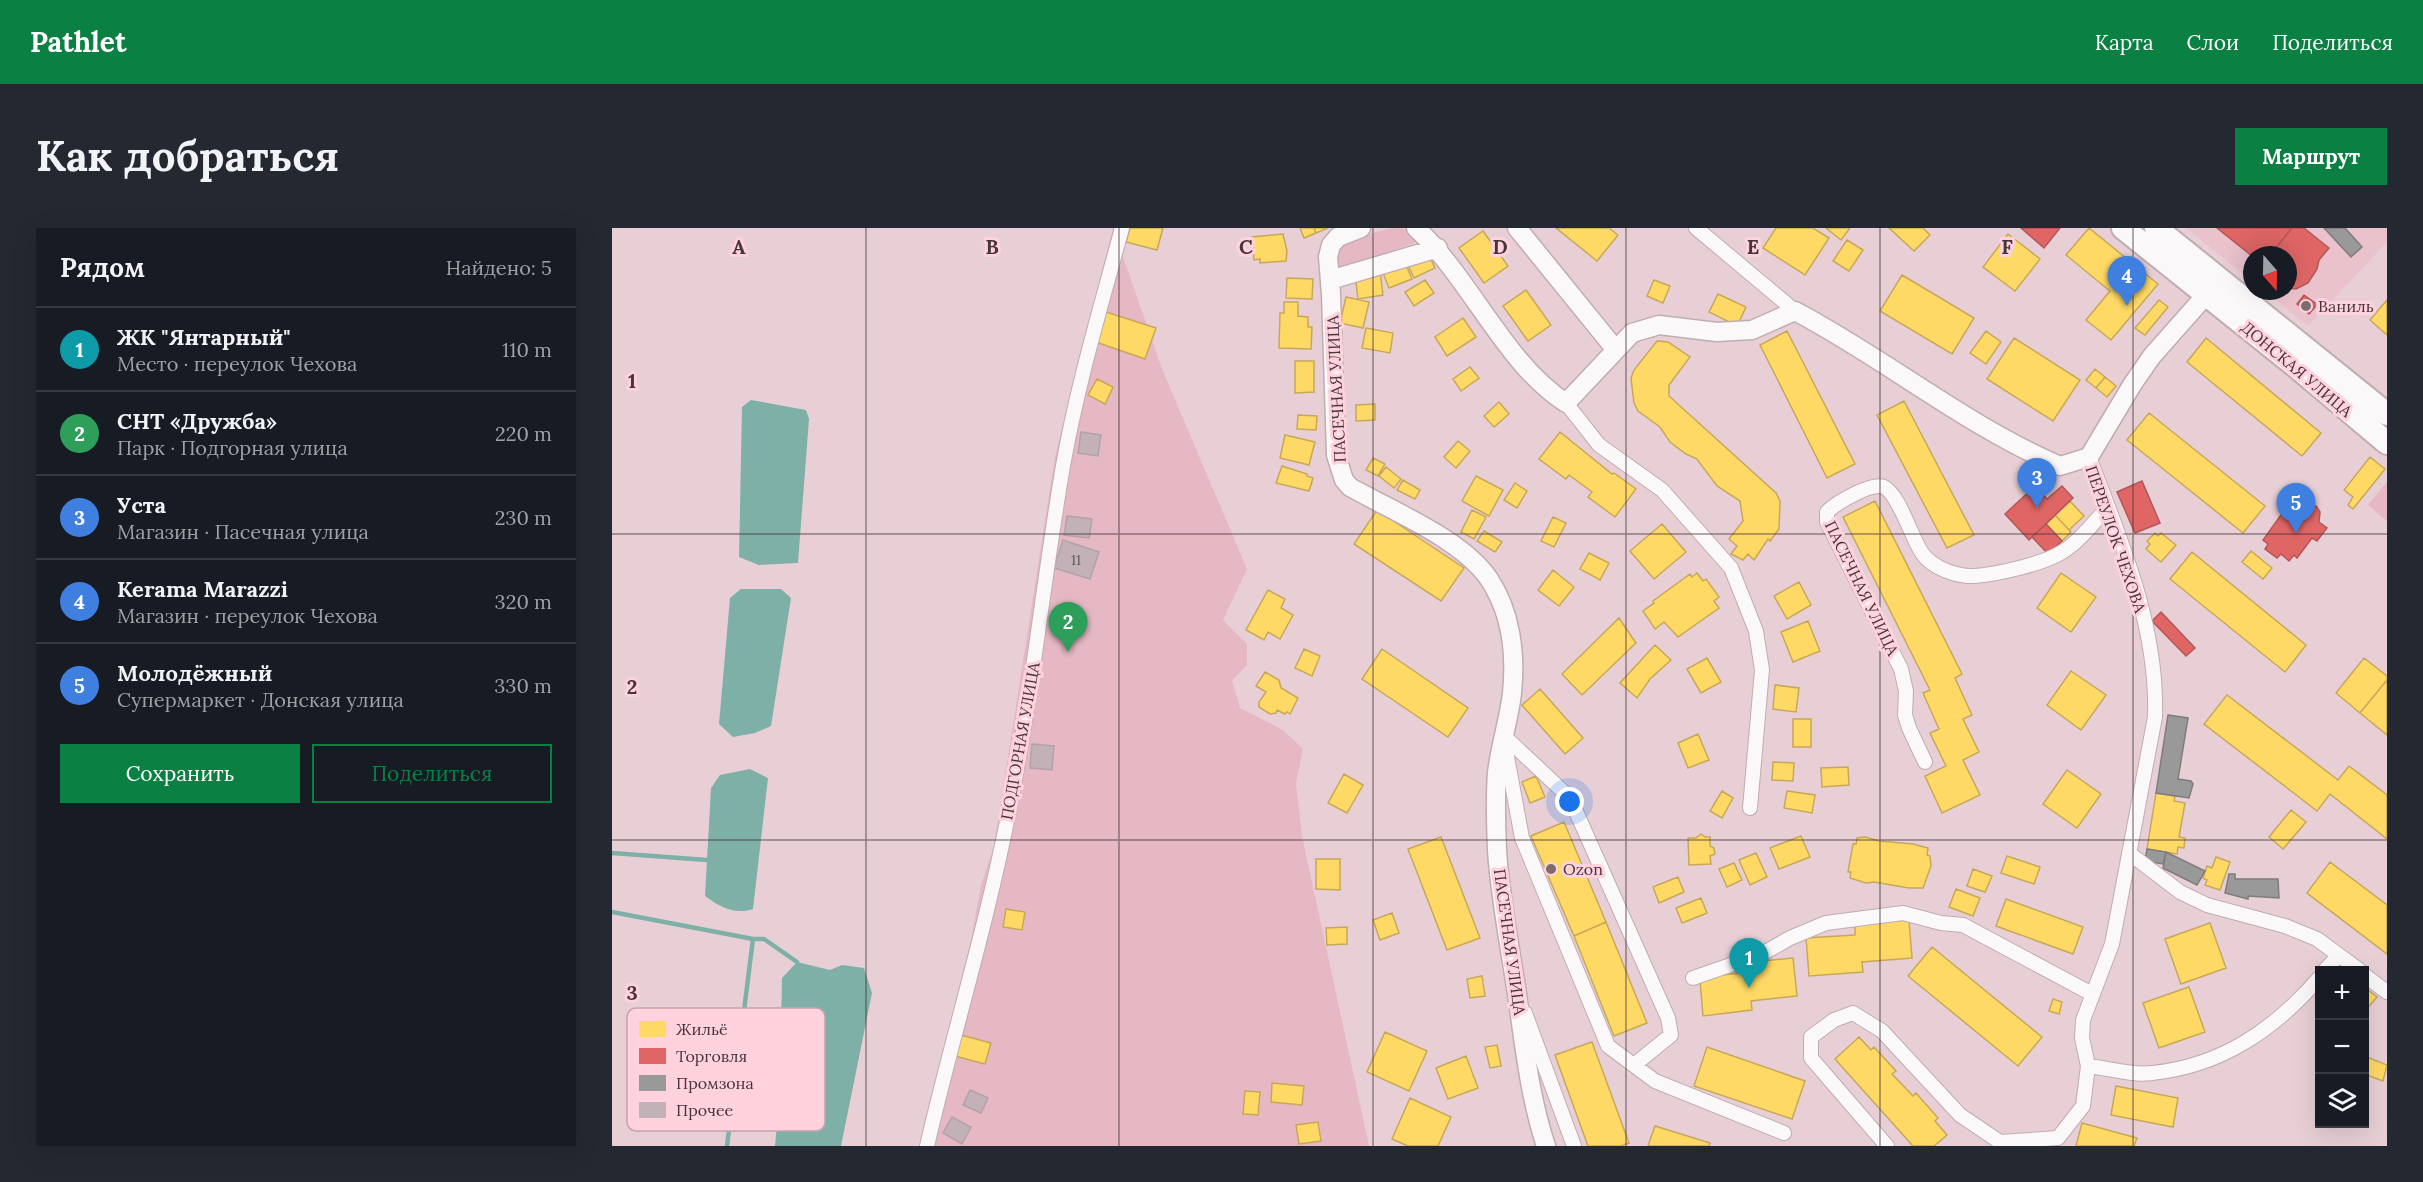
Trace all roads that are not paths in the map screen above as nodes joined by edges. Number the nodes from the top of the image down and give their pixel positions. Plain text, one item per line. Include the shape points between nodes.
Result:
1 (1122, 228) edge
2 (1361, 228) edge
3 (1416, 228) edge
4 (1517, 228) edge
5 (1696, 228) edge
6 (2123, 228) edge
7 (2156, 228) edge
8 (1438, 249) junction
9 (1330, 280) junction
10 (2213, 287) junction
11 (1796, 311) junction
12 (1616, 350) junction
13 (1566, 403) junction
14 (2387, 414) edge
15 (2387, 444) edge
16 (2089, 458) junction
17 (2108, 507) junction
18 (1503, 735) junction
19 (1925, 762) dead end
20 (1750, 808) dead end
21 (2129, 853) junction
22 (2339, 955) junction
23 (2329, 966) edge
24 (2354, 966) edge
25 (1693, 978) dead end
26 (2369, 979) edge
27 (2315, 981) edge
28 (1516, 988) junction
29 (2387, 992) edge
30 (2092, 994) junction
31 (1634, 1065) junction
32 (2088, 1066) junction
33 (1784, 1133) dead end
34 (927, 1146) edge
35 (1546, 1146) edge
36 (1574, 1146) edge
37 (1887, 1146) edge

1 - 34 street, ПОДГОРНАЯ УЛИЦА via 1063,465 1010,810
2 - 9 street, ПАСЕЧНАЯ УЛИЦА via 1338,237 1331,245
3 - 8 street
4 - 12 street
5 - 11 street
6 - 10 main road
7 - 10 main road
8 - 9 street
8 - 13 street via 1528,371
9 - 18 street, ПАСЕЧНАЯ УЛИЦА via 1336,455 1340,471 1350,487 1454,545 1493,586 1506,615 1513,657 1512,693
10 - 14 main road, ДОНСКАЯ УЛИЦА
10 - 15 main road, ДОНСКАЯ УЛИЦА via 2298,368
10 - 16 street, ПЕРЕУЛОК ЧЕХОВА via 2152,356
11 - 12 street via 1752,330 1717,332 1659,325 1632,333
11 - 16 street via 1955,411 2034,455 2060,466
12 - 13 street
13 - 20 street via 1599,445 1662,490 1731,568 1756,632 1762,670
16 - 17 street, ПЕРЕУЛОК ЧЕХОВА
17 - 19 street, ПАСЕЧНАЯ УЛИЦА via 2064,551 2040,562 1975,576 1957,574 1930,563 1892,494 1883,487 1870,487 1827,512 1827,522 1901,669 1906,691 1905,715
17 - 21 street, ПЕРЕУЛОК ЧЕХОВА via 2135,584 2156,683 2155,717
18 - 28 street, ПАСЕЧНАЯ УЛИЦА via 1497,774 1497,851
18 - 31 street, ПАСЕЧНАЯ УЛИЦА via 1522,838 1608,1046
18 - 31 street via 1570,798 1668,1018 1671,1035
21 - 22 street via 2180,892 2207,905 2285,926 2317,939
21 - 30 street, ПЕРЕУЛОК ЧЕХОВА via 2112,944
22 - 23 street
22 - 24 street
25 - 30 street via 1762,954 1826,923 1903,913 1963,925
26 - 29 street
27 - 32 street via 2251,1040 2216,1059 2150,1074
28 - 35 street, ПАСЕЧНАЯ УЛИЦА
28 - 36 street
30 - 32 street, ПЕРЕУЛОК ЧЕХОВА via 2083,1020
31 - 33 street, ПАСЕЧНАЯ УЛИЦА via 1655,1081
32 - 37 street, ПЕРЕУЛОК ЧЕХОВА via 2083,1106 2058,1138 2000,1142 1960,1115 1882,1031 1852,1013 1834,1020 1811,1037 1811,1058

